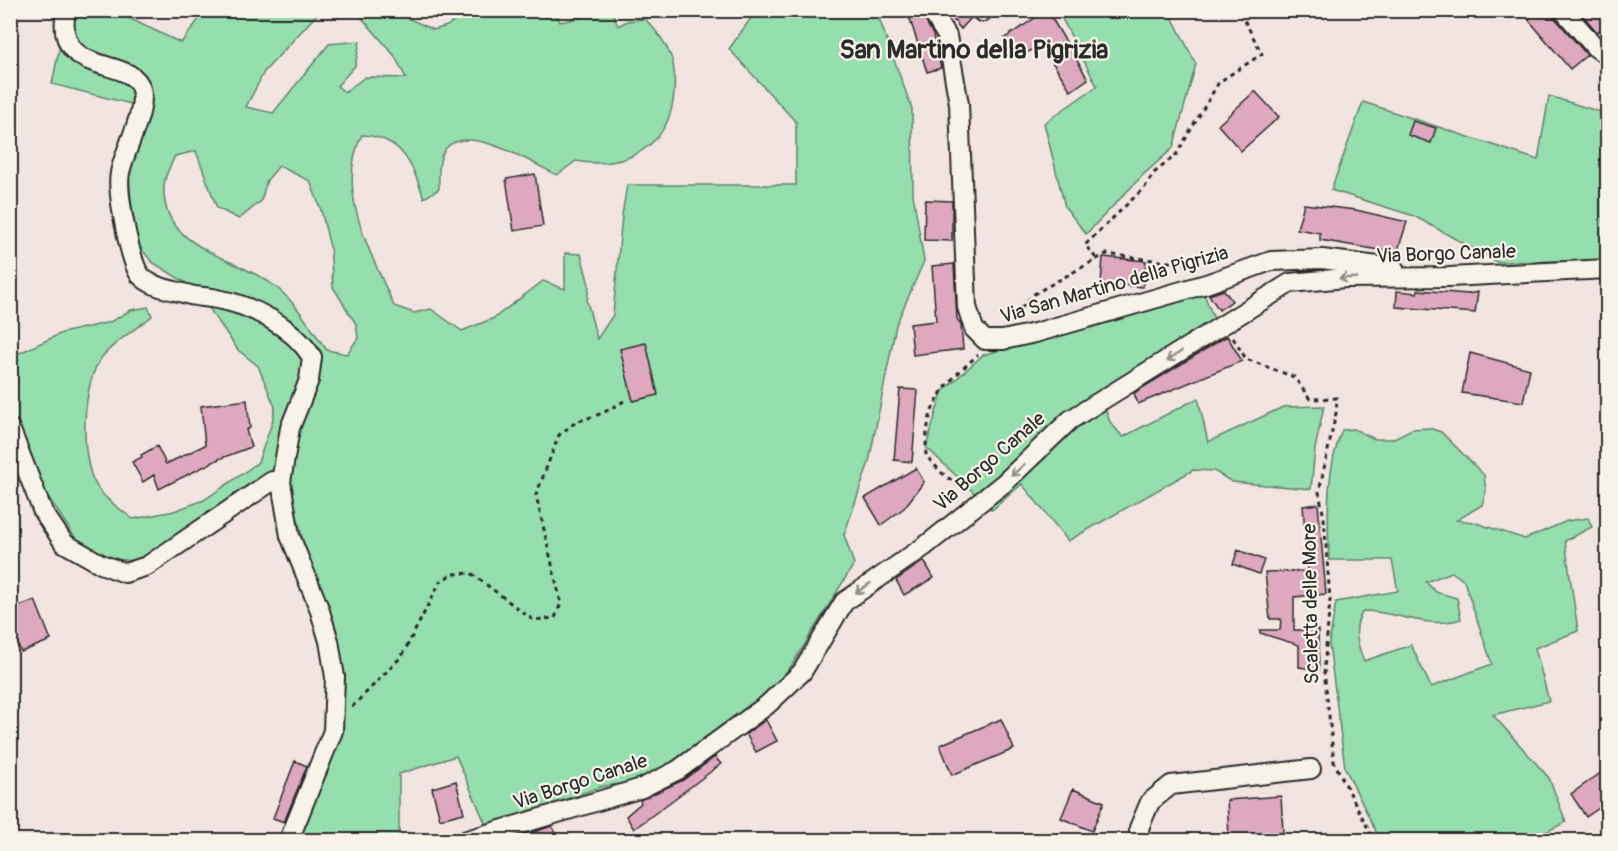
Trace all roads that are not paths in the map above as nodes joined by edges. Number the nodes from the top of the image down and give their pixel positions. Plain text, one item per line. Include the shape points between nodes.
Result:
1 (66, 10) edge
2 (931, 10) edge
3 (1563, 10) edge
4 (1608, 57) edge
5 (1608, 269) edge
6 (1449, 277) junction
7 (10, 428) edge
8 (281, 482) junction
9 (1311, 769) dead end
10 (289, 840) edge
11 (468, 840) edge
12 (1140, 840) edge

1 - 8 street via 63,28 69,47 130,77 141,90 119,174 125,226 140,274 150,283 259,313 290,332 312,357 309,381 290,428
2 - 6 street, Via San Martino della Pigrizia via 947,36 959,104 967,307 974,329 985,340 1035,333 1206,284 1271,261 1322,259
3 - 4 street
5 - 6 street, Via Borgo Canale
6 -> 11 street, Via Borgo Canale via 1290,283 1070,420 1012,475 925,546 844,602 802,672 767,705 678,770 642,788
7 - 8 street via 43,512 64,543 125,573 147,566 272,481
8 - 10 street via 290,536 329,641 335,677 333,724
9 - 12 street via 1171,785 1150,802 1139,828

